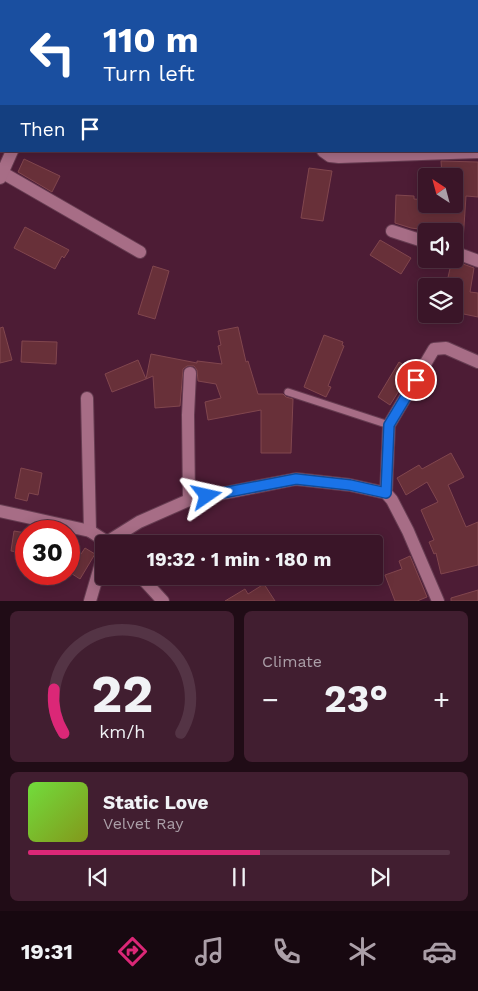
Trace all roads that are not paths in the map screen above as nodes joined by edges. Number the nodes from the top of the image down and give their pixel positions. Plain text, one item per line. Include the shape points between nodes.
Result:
1 (12, 152) edge
2 (324, 152) edge
3 (478, 152) edge
4 (1, 175) edge
5 (392, 230) dead end
6 (418, 239) edge
7 (140, 252) dead end
8 (463, 255) edge
9 (478, 261) edge
10 (478, 362) edge
11 (190, 373) dead end
12 (288, 392) dead end
13 (87, 398) dead end
14 (389, 425) junction
15 (386, 493) junction
16 (189, 500) junction
17 (0, 511) edge
18 (90, 531) junction
19 (95, 535) edge
20 (122, 535) edge
21 (95, 585) edge
22 (148, 585) edge
23 (90, 601) edge
24 (163, 601) edge
25 (438, 601) edge

1 - 4 street
2 - 3 street via 339,157
4 - 7 street
5 - 6 street
8 - 9 street
10 - 14 street via 446,348 434,349
11 - 16 street
12 - 14 lane
13 - 18 street
14 - 15 street
15 - 16 street via 296,479
15 - 25 street via 408,531
16 - 20 street via 140,522
17 - 18 street
18 - 19 street
21 - 23 street
22 - 24 street

